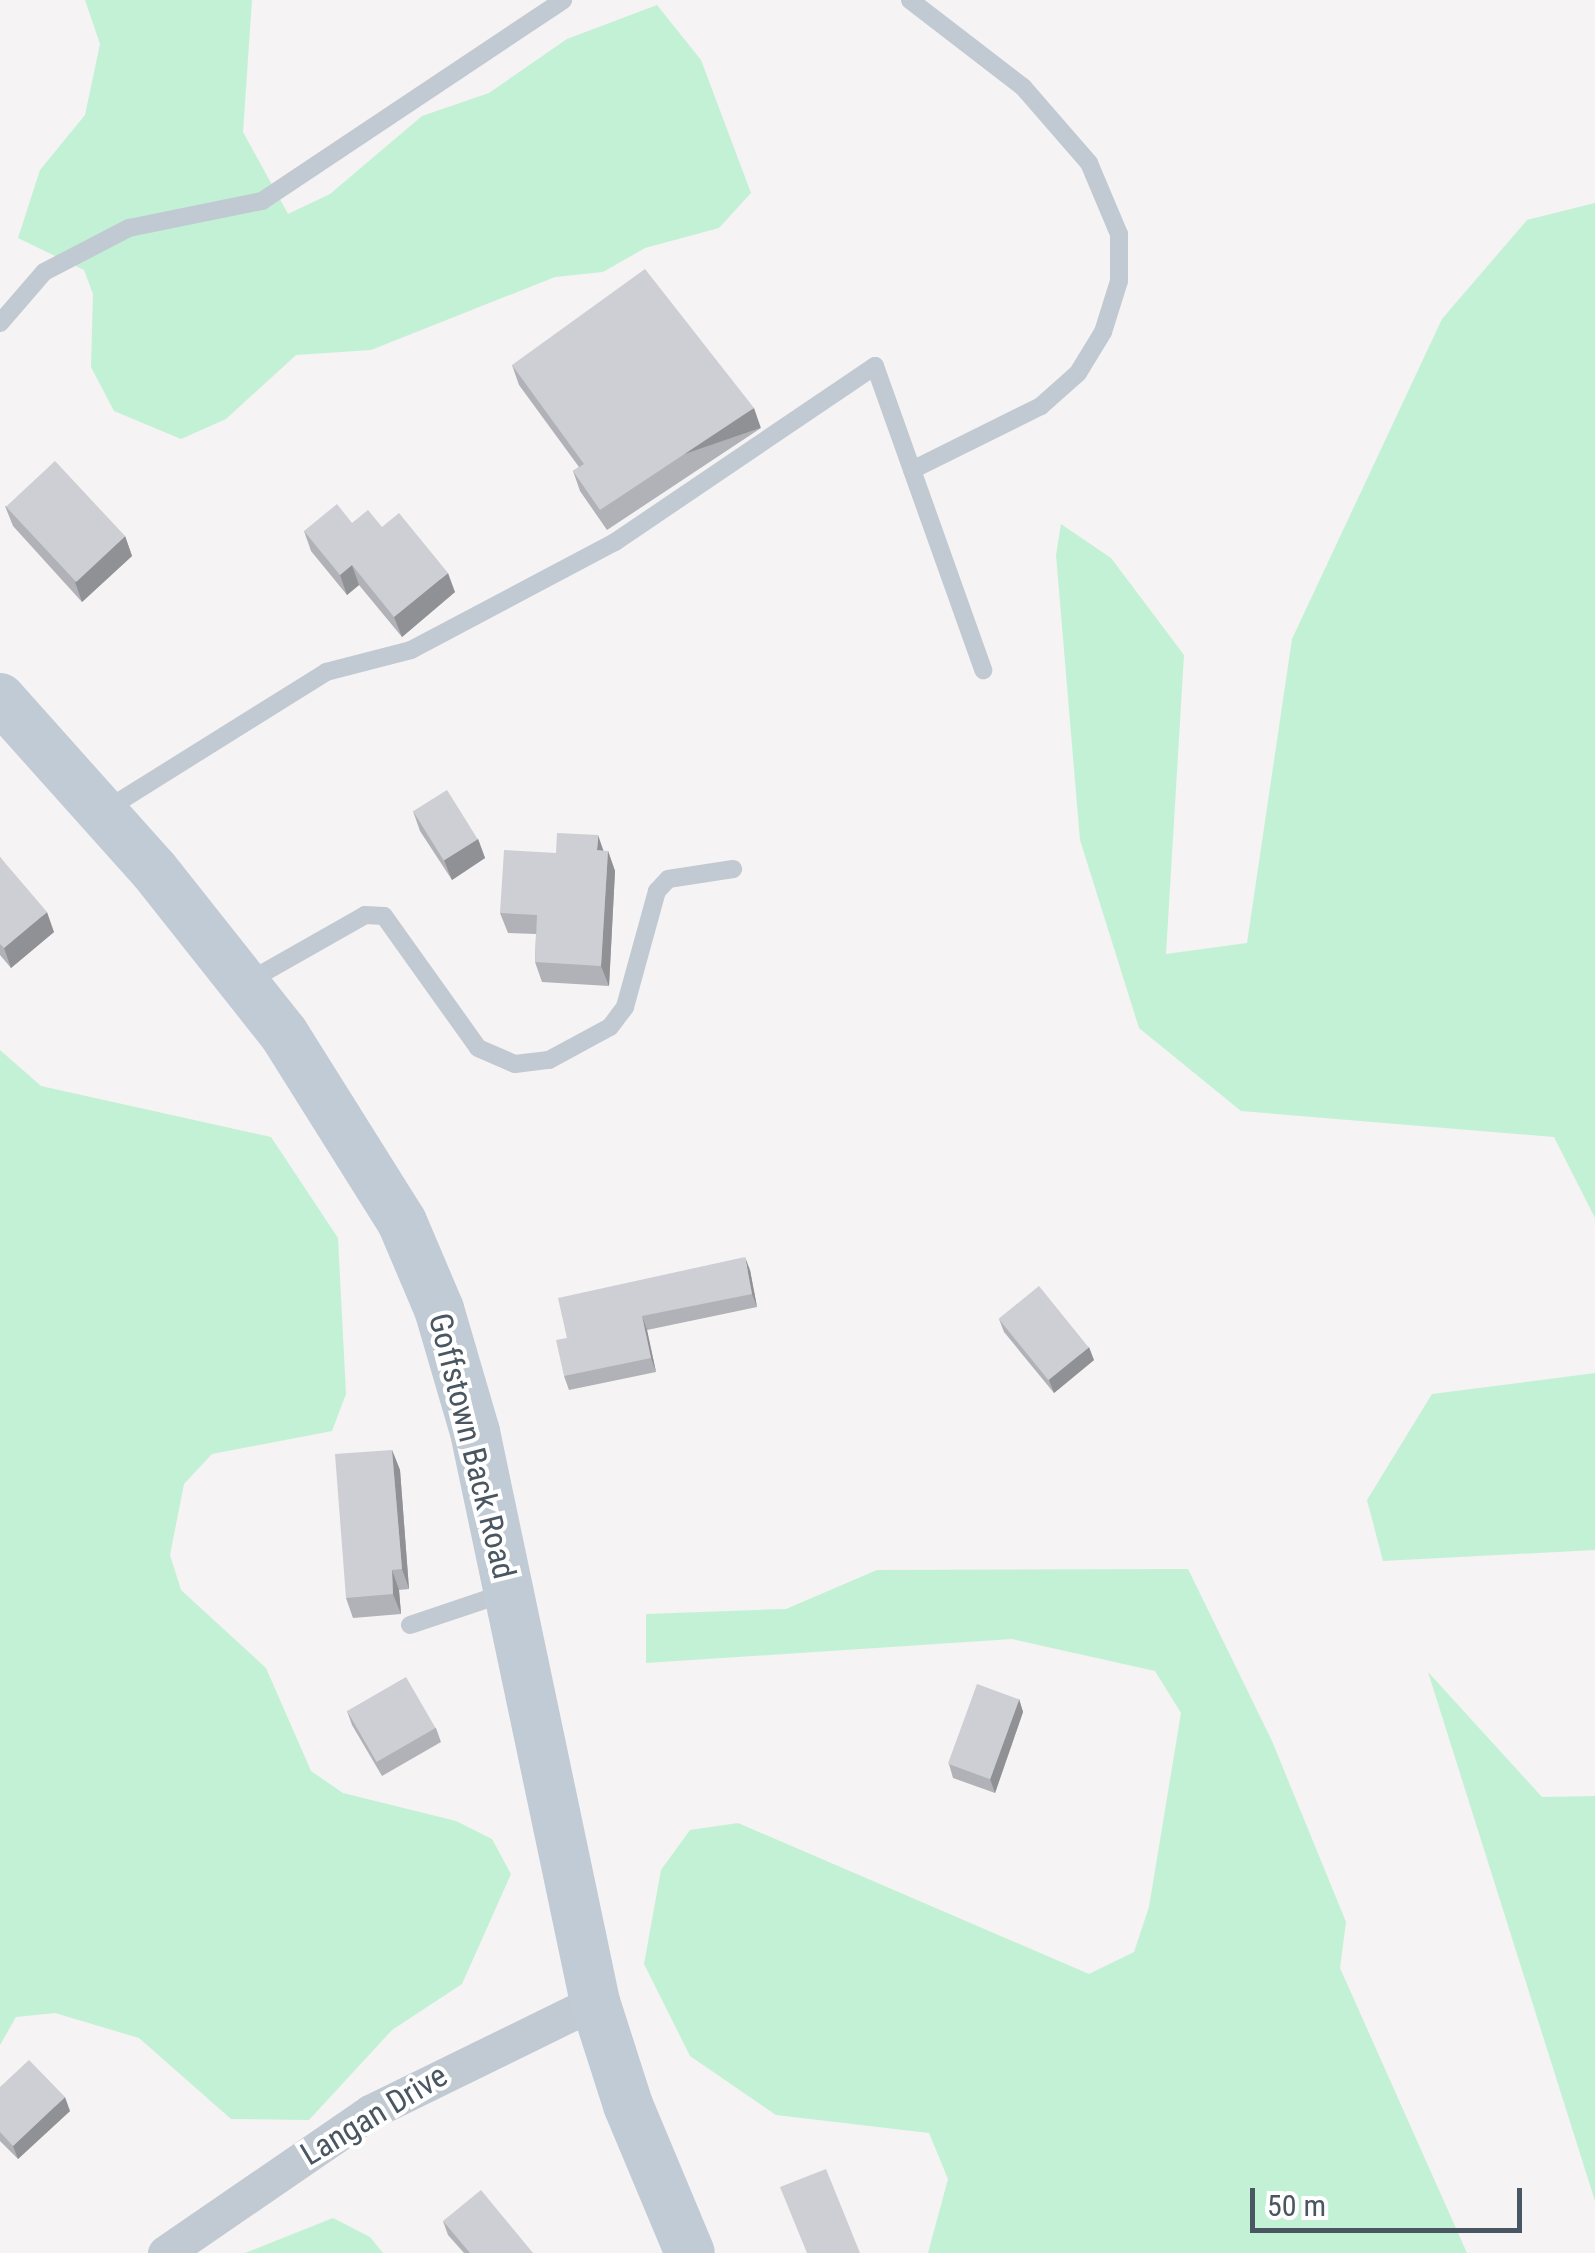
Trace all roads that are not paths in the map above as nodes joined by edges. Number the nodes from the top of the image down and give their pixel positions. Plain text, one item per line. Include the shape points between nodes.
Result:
1 (564, 0) edge
2 (910, 0) edge
3 (0, 323) edge
4 (912, 470) junction
5 (982, 670) dead end
6 (0, 698) edge
7 (102, 812) junction
8 (733, 868) dead end
9 (244, 984) junction
10 (510, 1592) junction
11 (410, 1625) dead end
12 (596, 2002) junction
13 (165, 2253) edge
14 (690, 2253) edge

1 - 3 lane via 262,201 130,228 44,272
2 - 4 lane via 1023,86 1089,162 1119,234 1119,282 1103,332 1078,373 1041,406
4 - 5 lane
4 - 7 lane via 875,366 614,542 412,650 326,672
6 - 7 main road, Goffstown Back Road
7 - 9 main road, Goffstown Back Road
8 - 9 lane via 668,880 656,892 625,1007 610,1027 549,1060 515,1064 478,1048 384,916 365,914
9 - 10 main road, Goffstown Back Road via 333,1103 402,1222 442,1319
10 - 11 lane
10 - 12 main road, Goffstown Back Road
12 - 13 street, Langan Drive via 370,2112
12 - 14 main road, Goffstown Back Road via 628,2105

